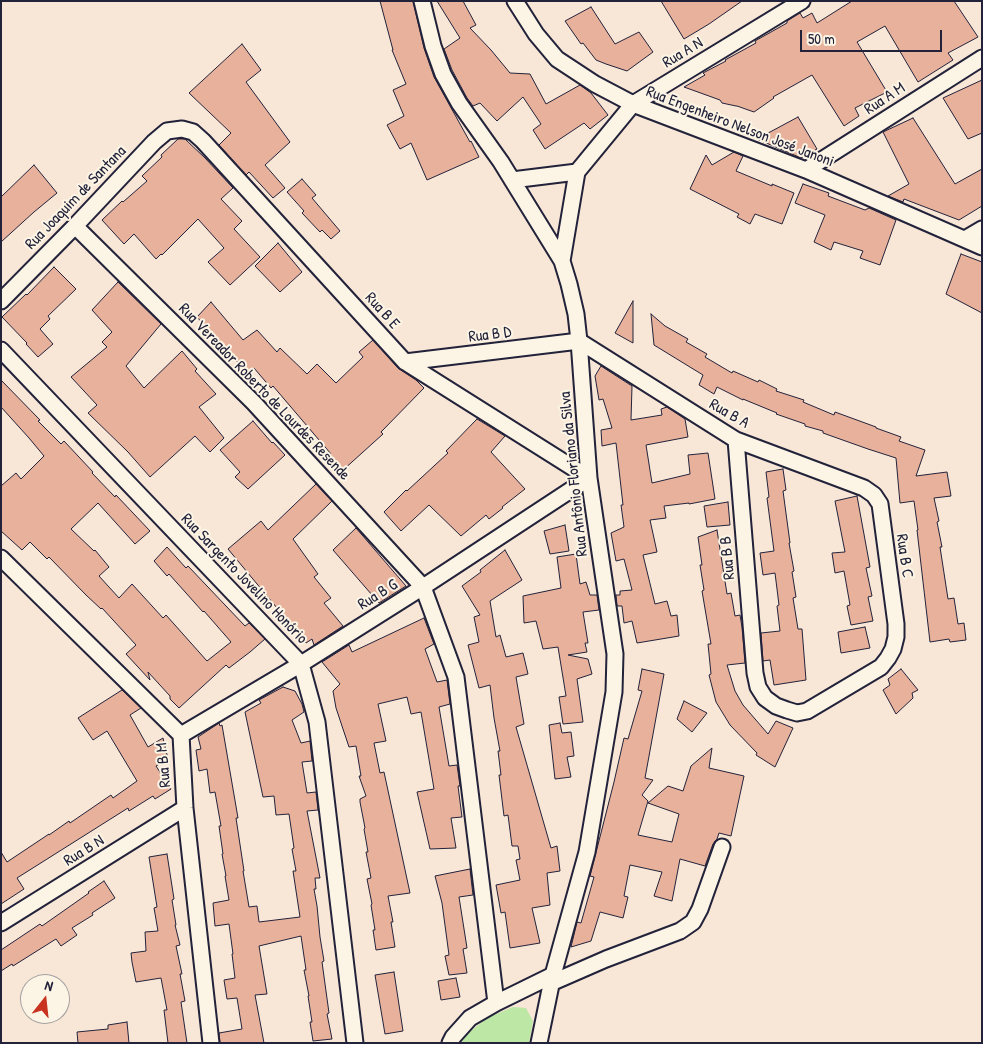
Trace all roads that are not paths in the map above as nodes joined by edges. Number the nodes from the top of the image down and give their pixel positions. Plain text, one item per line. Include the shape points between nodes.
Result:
1 (422, 1) edge
2 (802, 1) edge
3 (519, 3) edge
4 (982, 58) edge
5 (633, 104) junction
6 (182, 129) joint
7 (806, 170) junction
8 (577, 172) junction
9 (512, 180) junction
10 (75, 226) junction
11 (982, 229) edge
12 (965, 239) junction
13 (982, 247) edge
14 (562, 261) junction
15 (1, 301) edge
16 (579, 342) junction
17 (1, 350) edge
18 (405, 362) junction
19 (736, 440) junction
20 (589, 478) junction
21 (874, 495) joint
22 (1, 558) edge
23 (423, 587) junction
24 (896, 624) joint
25 (302, 664) junction
26 (181, 736) junction
27 (185, 808) junction
28 (722, 846) dead end
29 (1, 923) edge
30 (552, 979) junction
31 (496, 1003) junction
32 (211, 1043) edge
33 (356, 1043) edge
34 (450, 1043) edge
35 (539, 1043) edge

1 - 9 street, Rua Antônio Floriano da Silva via 432,46 443,74
2 - 5 street, Rua A N
3 - 5 street, Rua Engenheiro Nelson José Janoni via 536,34 558,59
4 - 7 street, Rua A M
5 - 7 street, Rua Engenheiro Nelson José Janoni
5 - 8 street, Rua A N
6 - 10 street, Rua Joaquim de Santana via 167,131 154,142
6 - 18 street, Rua B E via 193,132 204,141
7 - 12 street, Rua Engenheiro Nelson José Janoni
8 - 9 street
8 - 14 street
9 - 14 street, Rua Antônio Floriano da Silva
10 - 15 street, Rua Joaquim de Santana
10 - 23 street, Rua Vereador Roberto de Lourdes Resende via 254,403
11 - 12 street
12 - 13 street, Rua Engenheiro Nelson José Janoni
14 - 16 street, Rua Antônio Floriano da Silva via 576,314
16 - 18 street, Rua B D
16 - 19 street, Rua B A
16 - 20 street, Rua Antônio Floriano da Silva
17 - 25 street, Rua Sargento Jovelino Honório
18 - 20 street, Rua B E
19 - 21 street, Rua B A via 864,488
19 - 24 street, Rua B B via 755,674 765,698 787,710 807,711 881,667 893,649
20 - 23 street, Rua B G
20 - 30 street, Rua Antônio Floriano da Silva via 615,654 614,692 587,852
21 - 24 street, Rua B C via 880,504
22 - 26 street, Rua B M
23 - 25 street, Rua B G
23 - 31 street via 456,677
25 - 26 street, Rua B G
25 - 33 street, Rua Sargento Jovelino Honório via 318,722
26 - 27 street, Rua B M
27 - 29 street, Rua B N
27 - 32 street, Rua B M
28 - 30 street via 693,922 680,931
30 - 31 street
30 - 35 street, Rua Antônio Floriano da Silva
31 - 34 street via 470,1018

